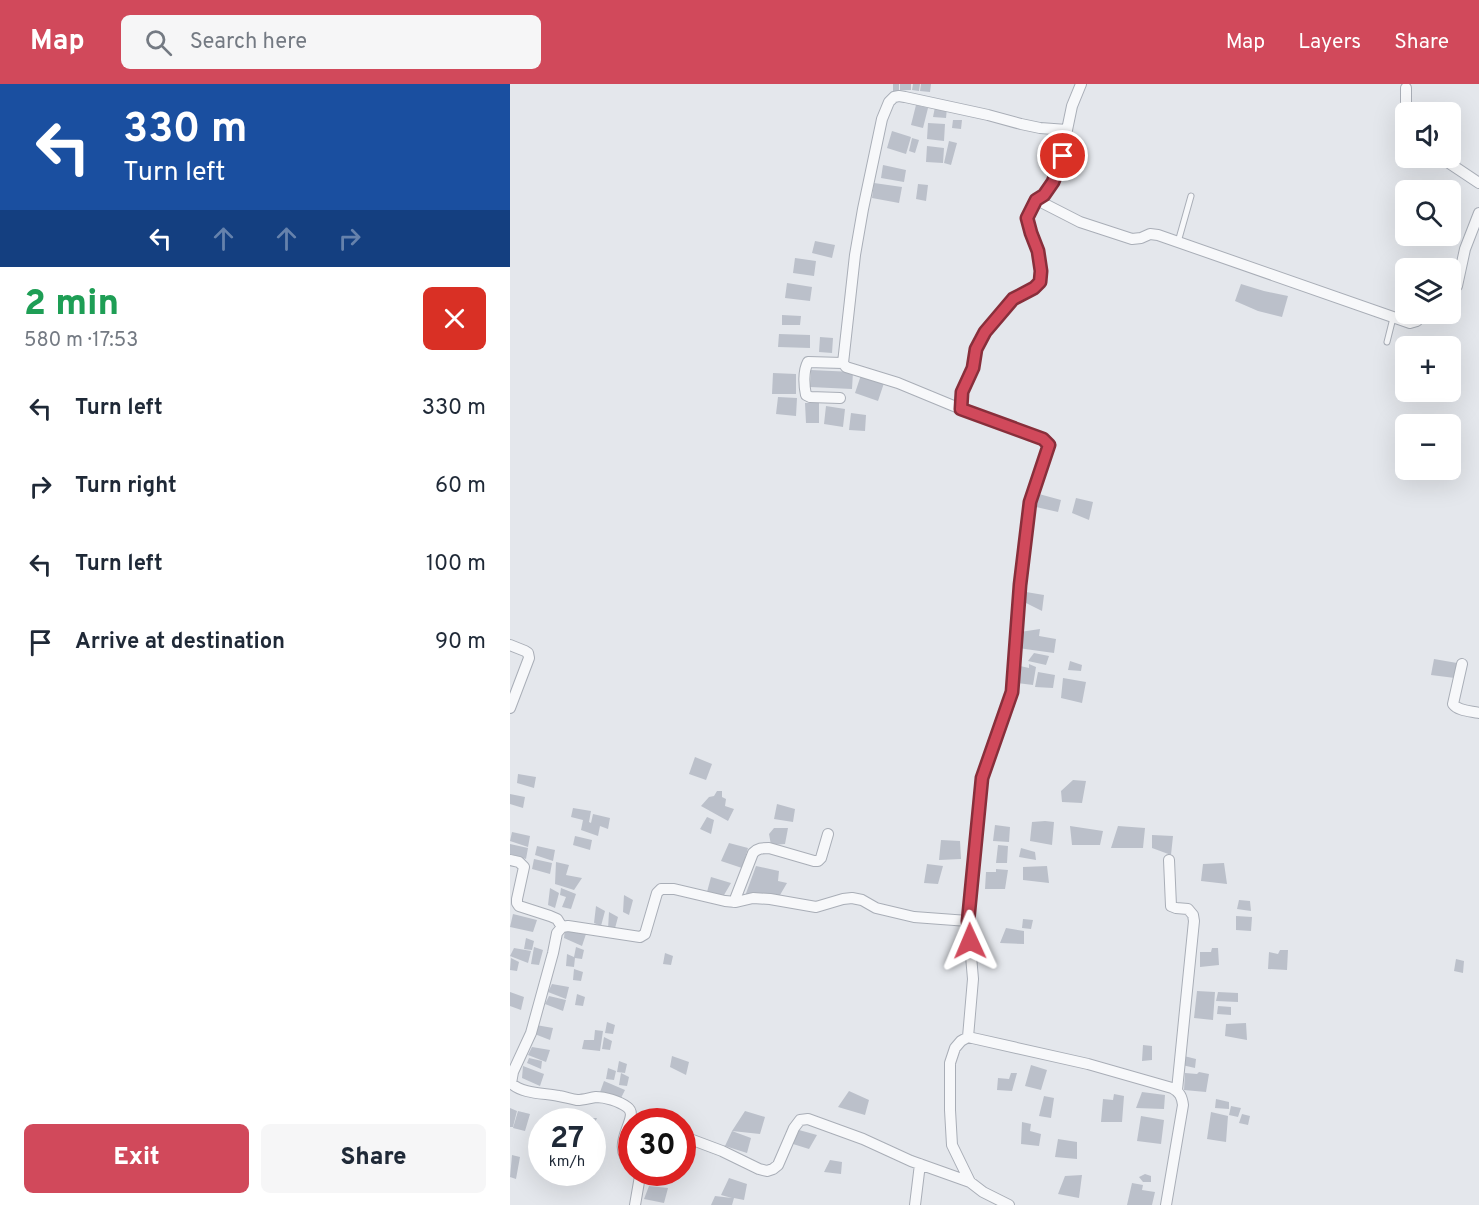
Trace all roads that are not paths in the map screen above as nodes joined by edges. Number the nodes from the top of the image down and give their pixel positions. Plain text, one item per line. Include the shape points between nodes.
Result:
1 (1081, 84) edge
2 (1406, 88) dead end
3 (1406, 102) edge
4 (1067, 130) junction
5 (1456, 168) edge
6 (1479, 183) edge
7 (1191, 196) dead end
8 (1036, 200) junction
9 (1479, 213) edge
10 (1178, 242) junction
11 (1461, 268) edge
12 (1393, 318) joint
13 (1387, 342) dead end
14 (843, 363) junction
15 (840, 398) dead end
16 (961, 409) junction
17 (510, 645) edge
18 (1462, 664) dead end
19 (510, 708) edge
20 (1479, 713) edge
21 (828, 834) dead end
22 (510, 860) edge
23 (1169, 860) dead end
24 (734, 902) junction
25 (968, 921) junction
26 (562, 927) junction
27 (968, 1037) junction
28 (510, 1083) edge
29 (1177, 1090) junction
30 (628, 1108) edge
31 (696, 1141) edge
32 (920, 1164) junction
33 (970, 1182) junction
34 (638, 1186) edge
35 (635, 1205) edge
36 (915, 1205) edge
37 (1009, 1205) edge
38 (1166, 1205) edge

1 - 4 street
2 - 3 street
4 - 8 street via 1053,182
4 - 14 street via 1040,128 899,96 889,102 862,209
5 - 6 street
7 - 10 lane
8 - 10 street via 1080,222 1132,238 1154,234
8 - 16 street via 1027,219 1038,251 1040,282 1013,299 985,332 962,392
9 - 11 street
10 - 12 street
12 - 13 lane
14 - 15 street via 808,362 805,371 806,395
14 - 16 street
16 - 25 street via 1043,439 1049,445 1030,502 1012,692 982,778
17 - 19 street via 528,653 529,658
18 - 20 street via 1453,704
21 - 24 street via 818,861 769,848 757,850
22 - 26 street via 524,867 519,906 557,919
23 - 29 street via 1171,906 1188,909 1194,921
24 - 25 street via 770,899 816,908 852,898 914,917
24 - 26 street via 661,889 645,934 640,937
25 - 27 street via 973,979
26 - 28 street via 557,933 531,1033
27 - 29 street via 1088,1064
27 - 33 street via 955,1048 950,1060 950,1110 952,1145
28 - 30 street via 575,1100 604,1098
29 - 38 street via 1183,1105
31 - 32 street via 767,1171 778,1165 800,1120 808,1119
32 - 33 street
32 - 36 street
33 - 37 street
34 - 35 street

